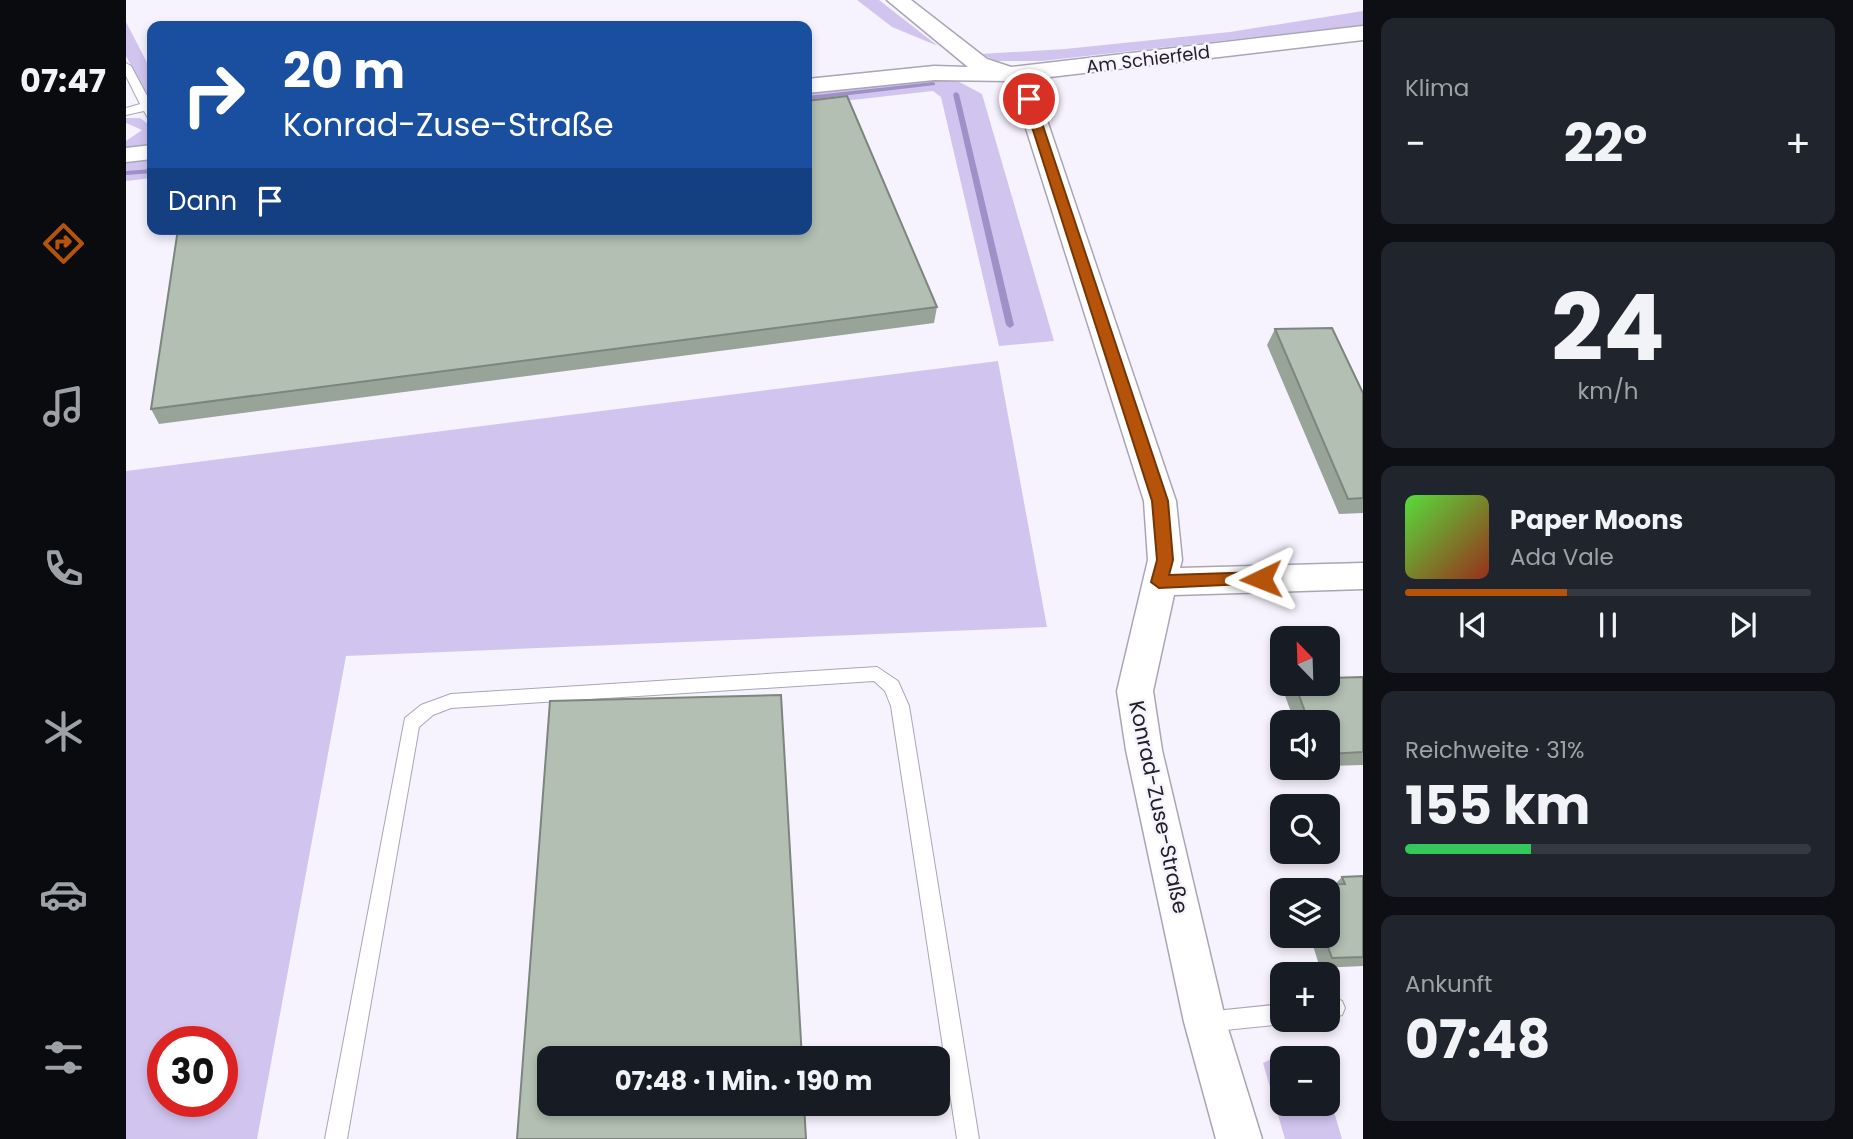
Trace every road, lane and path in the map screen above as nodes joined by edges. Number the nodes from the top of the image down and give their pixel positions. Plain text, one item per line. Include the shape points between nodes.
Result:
1 (898, 0) edge
2 (1363, 33) edge
3 (126, 66) edge
4 (1020, 74) junction
5 (812, 85) edge
6 (147, 105) edge
7 (147, 111) edge
8 (126, 112) edge
9 (147, 153) edge
10 (126, 155) edge
11 (1363, 576) edge
12 (1159, 582) junction
13 (1270, 1015) edge
14 (1205, 1021) junction
15 (337, 1139) edge
16 (968, 1139) edge
17 (1239, 1139) edge

1 - 4 street via 979,64
2 - 4 street, Am Schierfeld
3 - 6 lane
4 - 5 street, Am Schierfeld via 934,73
4 - 12 street, Konrad-Zuse-Straße via 1160,501 1165,560
7 - 8 lane
9 - 10 street
11 - 12 street
12 - 14 street, Konrad-Zuse-Straße via 1135,691
13 - 14 lane
14 - 17 street, Konrad-Zuse-Straße
15 - 16 lane via 411,723 427,710 451,701 877,674 892,686 900,706

